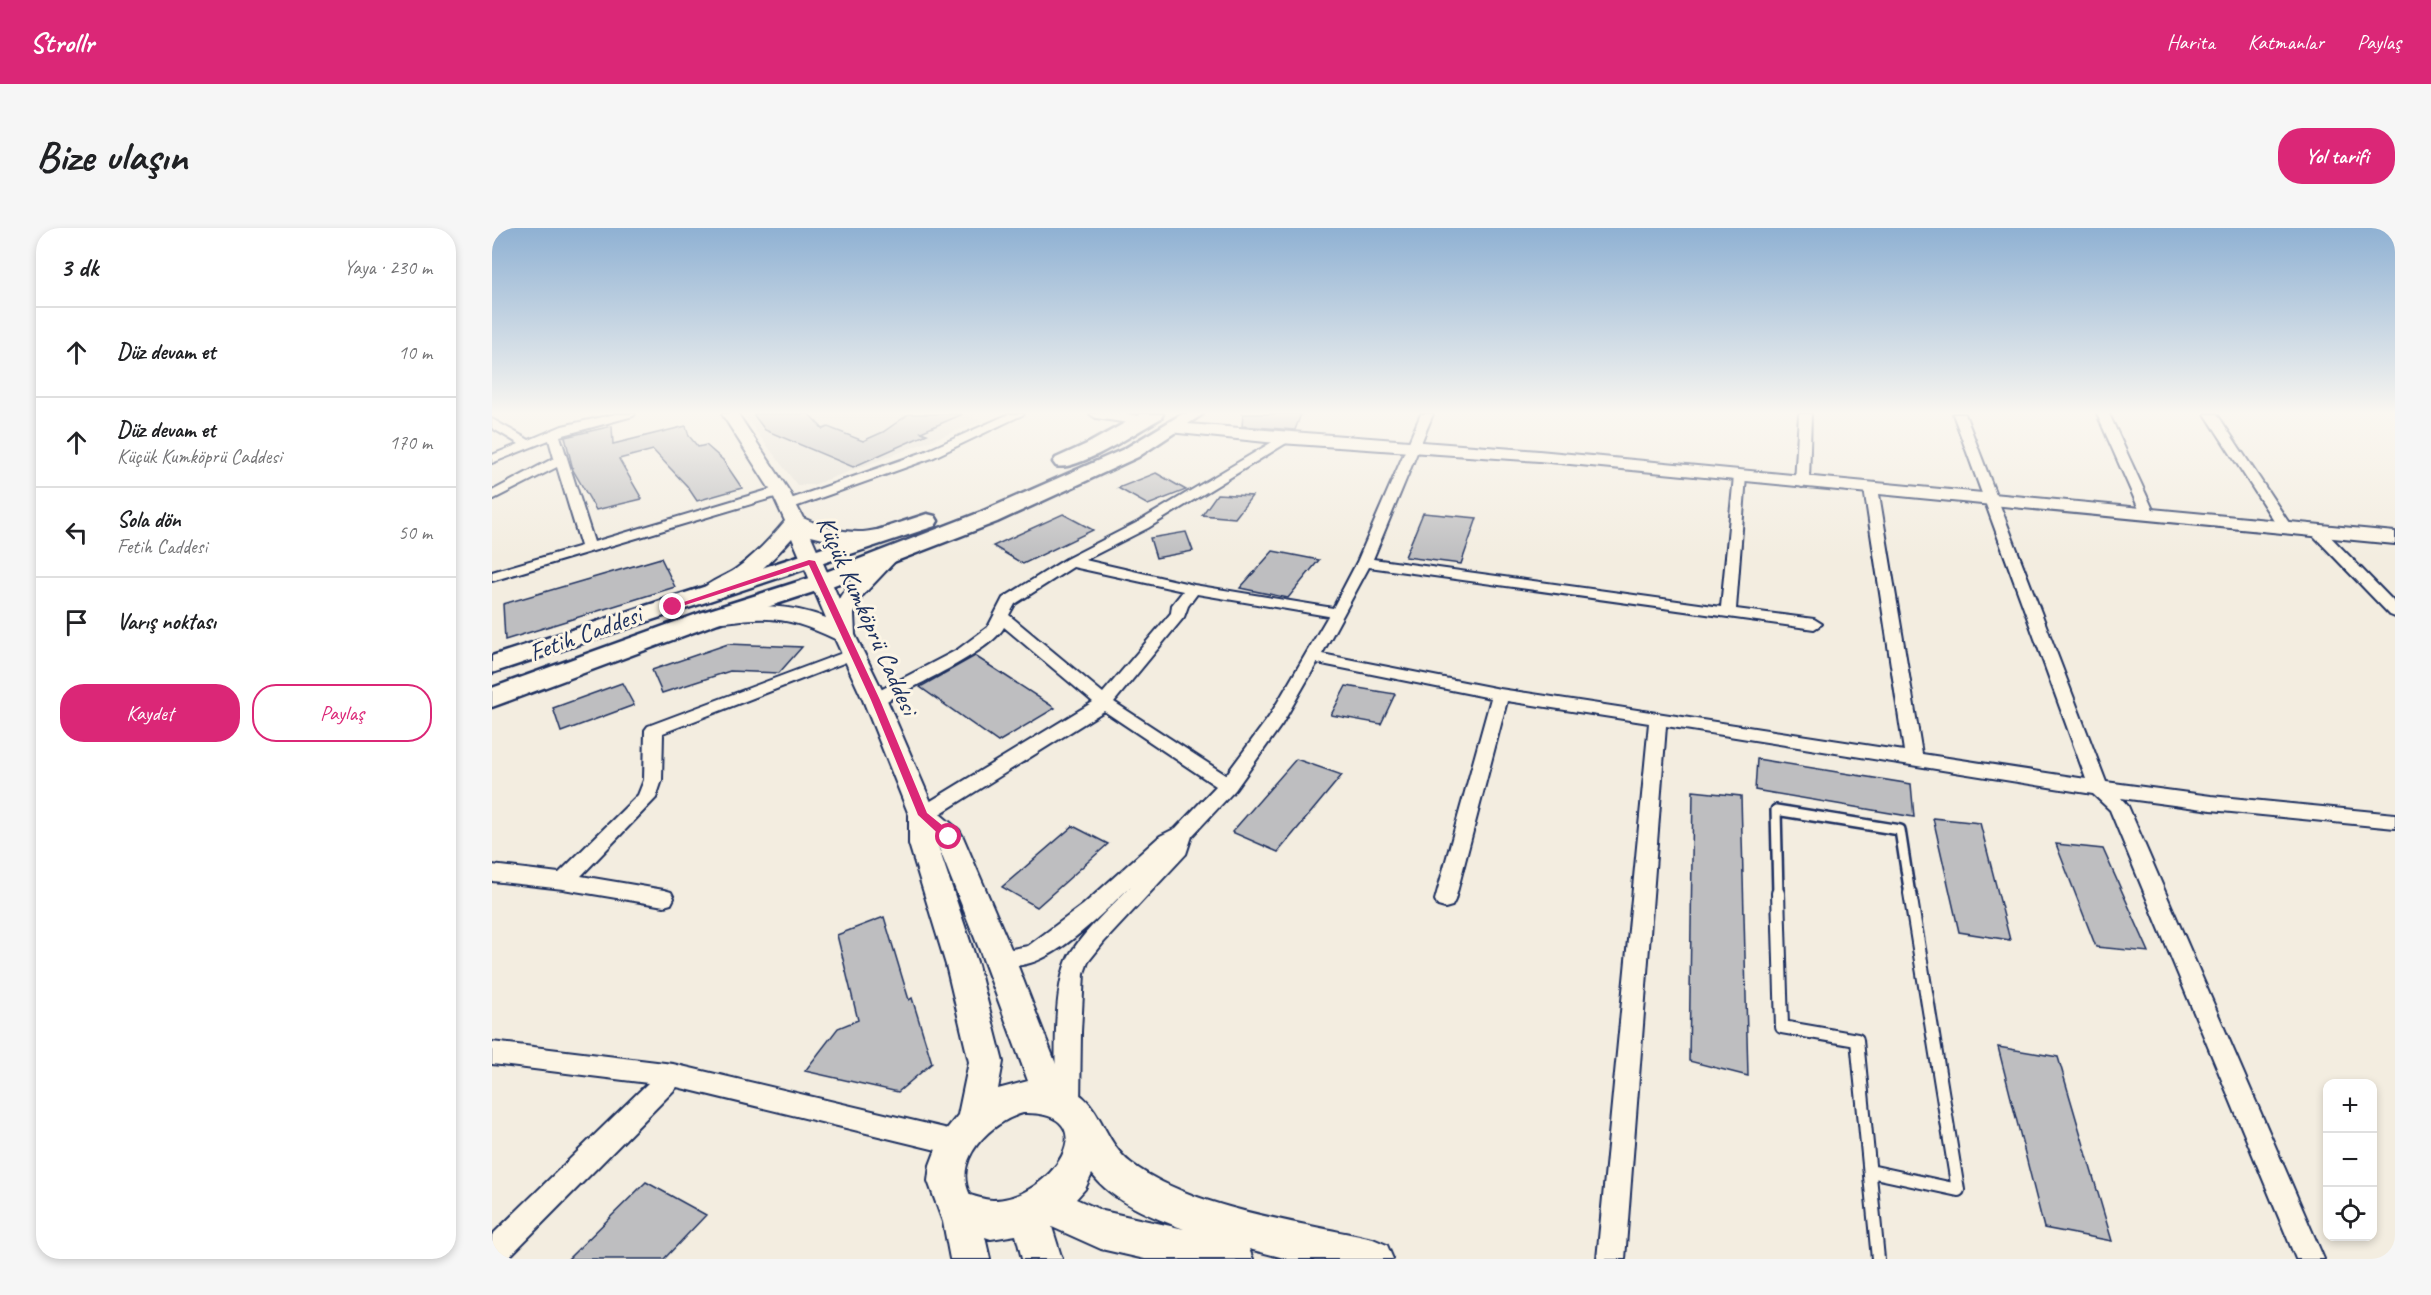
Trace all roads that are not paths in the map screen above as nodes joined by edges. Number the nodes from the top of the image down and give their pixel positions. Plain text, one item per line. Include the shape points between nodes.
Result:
1 (557, 462) edge
2 (562, 462) edge
3 (760, 462) edge
4 (908, 462) edge
5 (1063, 462) edge
6 (1111, 462) edge
7 (1246, 462) edge
8 (1406, 462) edge
9 (1583, 462) edge
10 (1803, 462) edge
11 (1976, 462) edge
12 (2125, 462) edge
13 (2242, 462) edge
14 (1740, 477) junction
15 (1802, 483) junction
16 (1871, 488) junction
17 (492, 496) edge
18 (1989, 499) junction
19 (787, 506) junction
20 (2149, 516) junction
21 (2286, 529) junction
22 (905, 530) junction
23 (2317, 531) junction
24 (2395, 538) edge
25 (589, 548) junction
26 (889, 557) junction
27 (1071, 562) junction
28 (1364, 562) junction
29 (816, 572) junction
30 (492, 577) edge
31 (1193, 589) junction
32 (664, 610) junction
33 (1728, 612) junction
34 (2395, 612) edge
35 (1338, 613) junction
36 (1001, 616) junction
37 (709, 618) junction
38 (1814, 624) dead end
39 (848, 645) junction
40 (1312, 657) junction
41 (492, 665) edge
42 (1500, 694) junction
43 (492, 698) edge
44 (875, 700) junction
45 (1104, 704) junction
46 (1658, 717) junction
47 (1914, 758) junction
48 (1228, 785) junction
49 (2099, 788) junction
50 (923, 815) junction
51 (2395, 821) edge
52 (1183, 833) junction
53 (492, 873) edge
54 (563, 881) junction
55 (664, 898) dead end
56 (1445, 900) dead end
57 (996, 951) junction
58 (492, 1053) edge
59 (673, 1075) junction
60 (1068, 1112) junction
61 (965, 1133) junction
62 (1870, 1171) junction
63 (958, 1210) junction
64 (1040, 1211) junction
65 (492, 1254) edge
66 (970, 1259) edge
67 (1042, 1259) edge
68 (1233, 1259) edge
69 (1373, 1259) edge
70 (1611, 1259) edge
71 (1878, 1259) edge
72 (2310, 1259) edge

1 - 17 street
2 - 25 street
3 - 19 street, Küçük Kumköprü Caddesi
4 - 19 street
5 - 22 main road, Fetih Caddesi
6 - 26 main road, Fetih Caddesi
7 - 27 street via 1143,525
8 - 28 street
9 - 14 street
10 - 15 street
11 - 18 street
12 - 20 street
13 - 21 street
14 - 15 street
14 - 33 street
15 - 16 street
16 - 18 street
16 - 47 street
18 - 20 street
18 - 49 street
19 - 22 street via 818,534 874,537
19 - 25 street
19 - 29 street, Küçük Kumköprü Caddesi
19 - 32 street via 754,566 725,586
20 - 21 street
21 - 23 street
22 - 29 main road, Fetih Caddesi
23 - 24 street
23 - 34 street
25 - 30 street
26 - 29 main road, Fetih Caddesi
26 - 39 street via 867,576 844,612
27 - 31 street
27 - 36 street via 1008,601
28 - 33 street
28 - 35 street
29 - 32 main road, Fetih Caddesi
29 - 37 main road, Fetih Caddesi
29 - 39 street, Küçük Kumköprü Caddesi
31 - 35 street
31 - 45 street via 1180,604 1179,614
32 - 41 main road, Fetih Caddesi
33 - 38 street
35 - 40 street
36 - 44 street via 995,630 963,653
36 - 45 street
37 - 39 street via 754,611 791,614 820,623
37 - 43 main road, Fetih Caddesi
39 - 44 street, Küçük Kumköprü Caddesi
39 - 54 street via 654,730 653,780 646,798
40 - 42 street
40 - 48 street via 1276,720
42 - 46 street
42 - 56 street
44 - 50 street, Küçük Kumköprü Caddesi
45 - 48 street
45 - 50 street
46 - 47 street
46 - 70 street
47 - 49 street
48 - 52 street
49 - 51 street
49 - 72 street via 2118,806
50 - 57 street via 949,837
50 - 61 street via 923,844 962,965 986,1062
52 - 57 street via 1167,841 1090,911 1033,954 1011,958
52 - 60 street via 1179,849 1079,958 1072,985
53 - 54 street
54 - 55 street
57 - 60 street
58 - 59 street
59 - 61 street
59 - 65 street
60 - 61 street via 1033,1096 1012,1100 992,1110
60 - 64 street via 1086,1151 1067,1190
60 - 69 street via 1116,1175 1170,1207
61 - 63 street via 950,1161 946,1179 949,1196
62 - 62 lane via 1857,1040 1782,1026 1776,810 1900,830 1958,1190
62 - 71 lane
63 - 64 street via 972,1220 990,1224 1010,1223
63 - 66 street
64 - 67 street
64 - 68 street via 1101,1230

